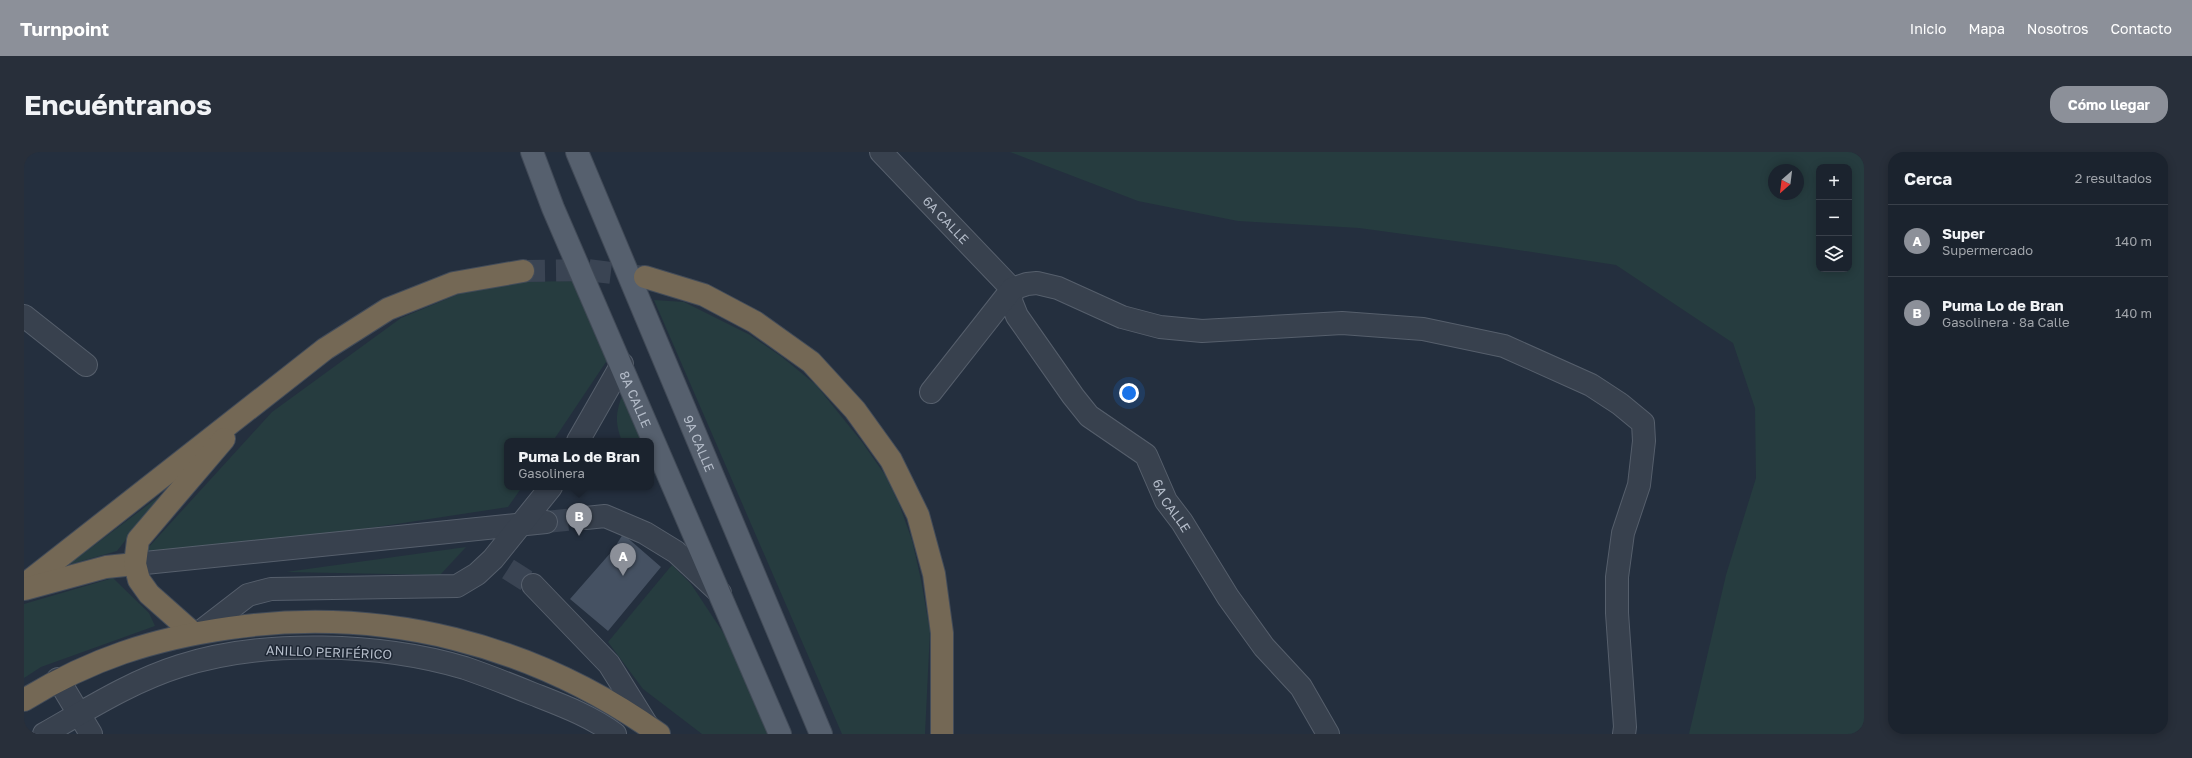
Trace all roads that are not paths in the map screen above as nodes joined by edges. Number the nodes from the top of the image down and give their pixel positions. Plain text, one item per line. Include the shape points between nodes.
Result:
1 (532, 152) edge
2 (577, 152) edge
3 (880, 152) edge
4 (523, 271) tunnel mouth
5 (645, 277) tunnel mouth
6 (1012, 289) junction
7 (24, 316) edge
8 (622, 364) junction
9 (86, 365) dead end
10 (931, 392) dead end
11 (254, 403) junction
12 (580, 438) edge
13 (654, 438) edge
14 (654, 439) edge
15 (549, 490) edge
16 (586, 518) tunnel mouth
17 (546, 522) tunnel mouth
18 (520, 525) junction
19 (135, 564) junction
20 (24, 585) edge
21 (533, 585) tunnel mouth
22 (24, 590) edge
23 (720, 593) junction
24 (196, 632) junction
25 (58, 679) junction
26 (24, 700) edge
27 (78, 715) junction
28 (653, 730) edge
29 (44, 734) edge
30 (91, 734) edge
31 (615, 734) edge
32 (780, 734) edge
33 (821, 734) edge
34 (942, 734) edge
35 (1328, 734) edge
36 (1624, 734) edge

1 - 8 main road, 8A CALLE via 553,208
2 - 33 main road, 9A CALLE
3 - 6 street, 6A CALLE
4 - 11 highway via 454,283 388,309 325,349
5 - 34 highway via 704,295 755,322 811,362 855,410 891,460 918,515 934,574 942,633
6 - 10 street
6 - 35 street, 6A CALLE via 1011,301 1017,316 1089,416 1146,455 1166,501 1182,522 1228,597 1264,646 1301,687
6 - 36 street via 1037,283 1058,288 1122,317 1160,327 1202,331 1342,323 1423,329 1504,346 1591,385 1620,404 1643,423 1644,441 1639,485 1624,533 1617,577
7 - 9 street
8 - 12 street
8 - 13 main road, 8A CALLE
11 - 19 highway via 138,540
11 - 20 highway
14 - 23 main road, 8A CALLE
15 - 18 street
16 - 23 street via 605,516 645,533 676,552
17 - 18 street
18 - 19 street
18 - 24 street via 501,564 457,586 271,589 248,595
19 - 22 highway via 106,567
19 - 24 highway via 139,580 149,594
21 - 28 street via 609,664
23 - 32 main road, 8A CALLE
24 - 25 highway, ANILLO PERIFÉRICO via 144,644
24 - 28 highway, ANILLO PERIFÉRICO via 258,624 324,621 398,626 469,642 542,668 585,688
25 - 26 highway, ANILLO PERIFÉRICO
25 - 27 street
27 - 29 street, ANILLO PERIFÉRICO
27 - 30 street
27 - 31 street, ANILLO PERIFÉRICO via 115,694 159,674 222,655 289,648 364,650 405,654 464,668 561,705

